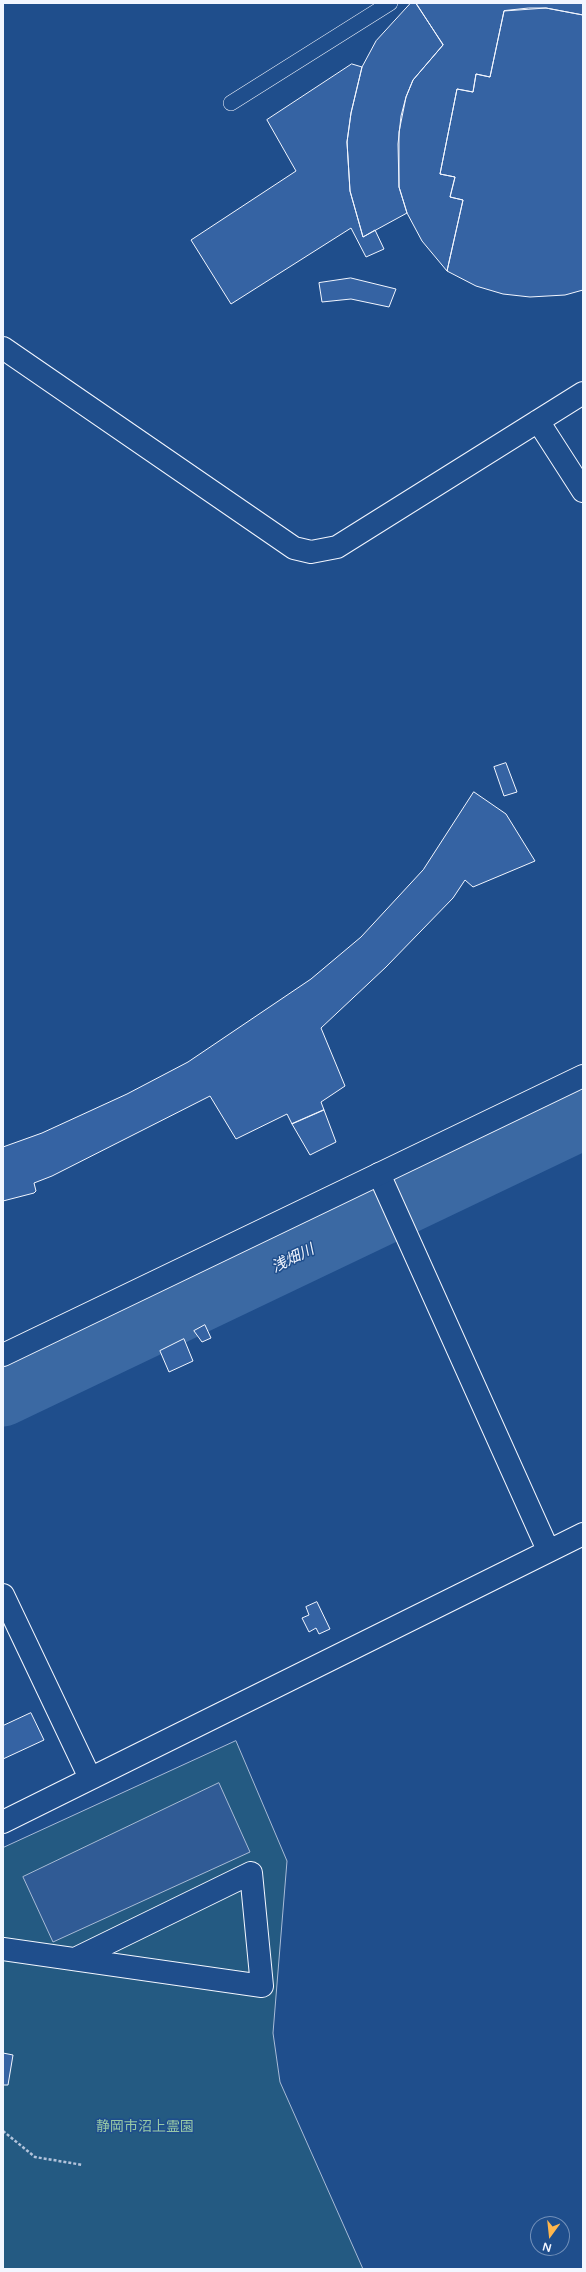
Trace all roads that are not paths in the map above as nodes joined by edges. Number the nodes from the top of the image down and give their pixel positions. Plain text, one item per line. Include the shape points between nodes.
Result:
1 (390, 3) edge
2 (231, 103) dead end
3 (3, 348) edge
4 (583, 393) edge
5 (538, 421) junction
6 (583, 491) edge
7 (583, 1076) edge
8 (379, 1174) junction
9 (3, 1355) edge
10 (583, 1534) edge
11 (548, 1550) junction
12 (3, 1596) edge
13 (90, 1778) junction
14 (3, 1822) edge
15 (3, 1949) edge
16 (75, 1959) junction

1 - 2 lane
3 - 5 street via 294,548 311,552 337,547
4 - 5 street
5 - 6 street
7 - 8 street
8 - 9 street
8 - 11 street
10 - 11 street
11 - 13 street
12 - 13 street
13 - 14 street
15 - 16 street
16 - 16 street via 262,1986 251,1873 225,1886

